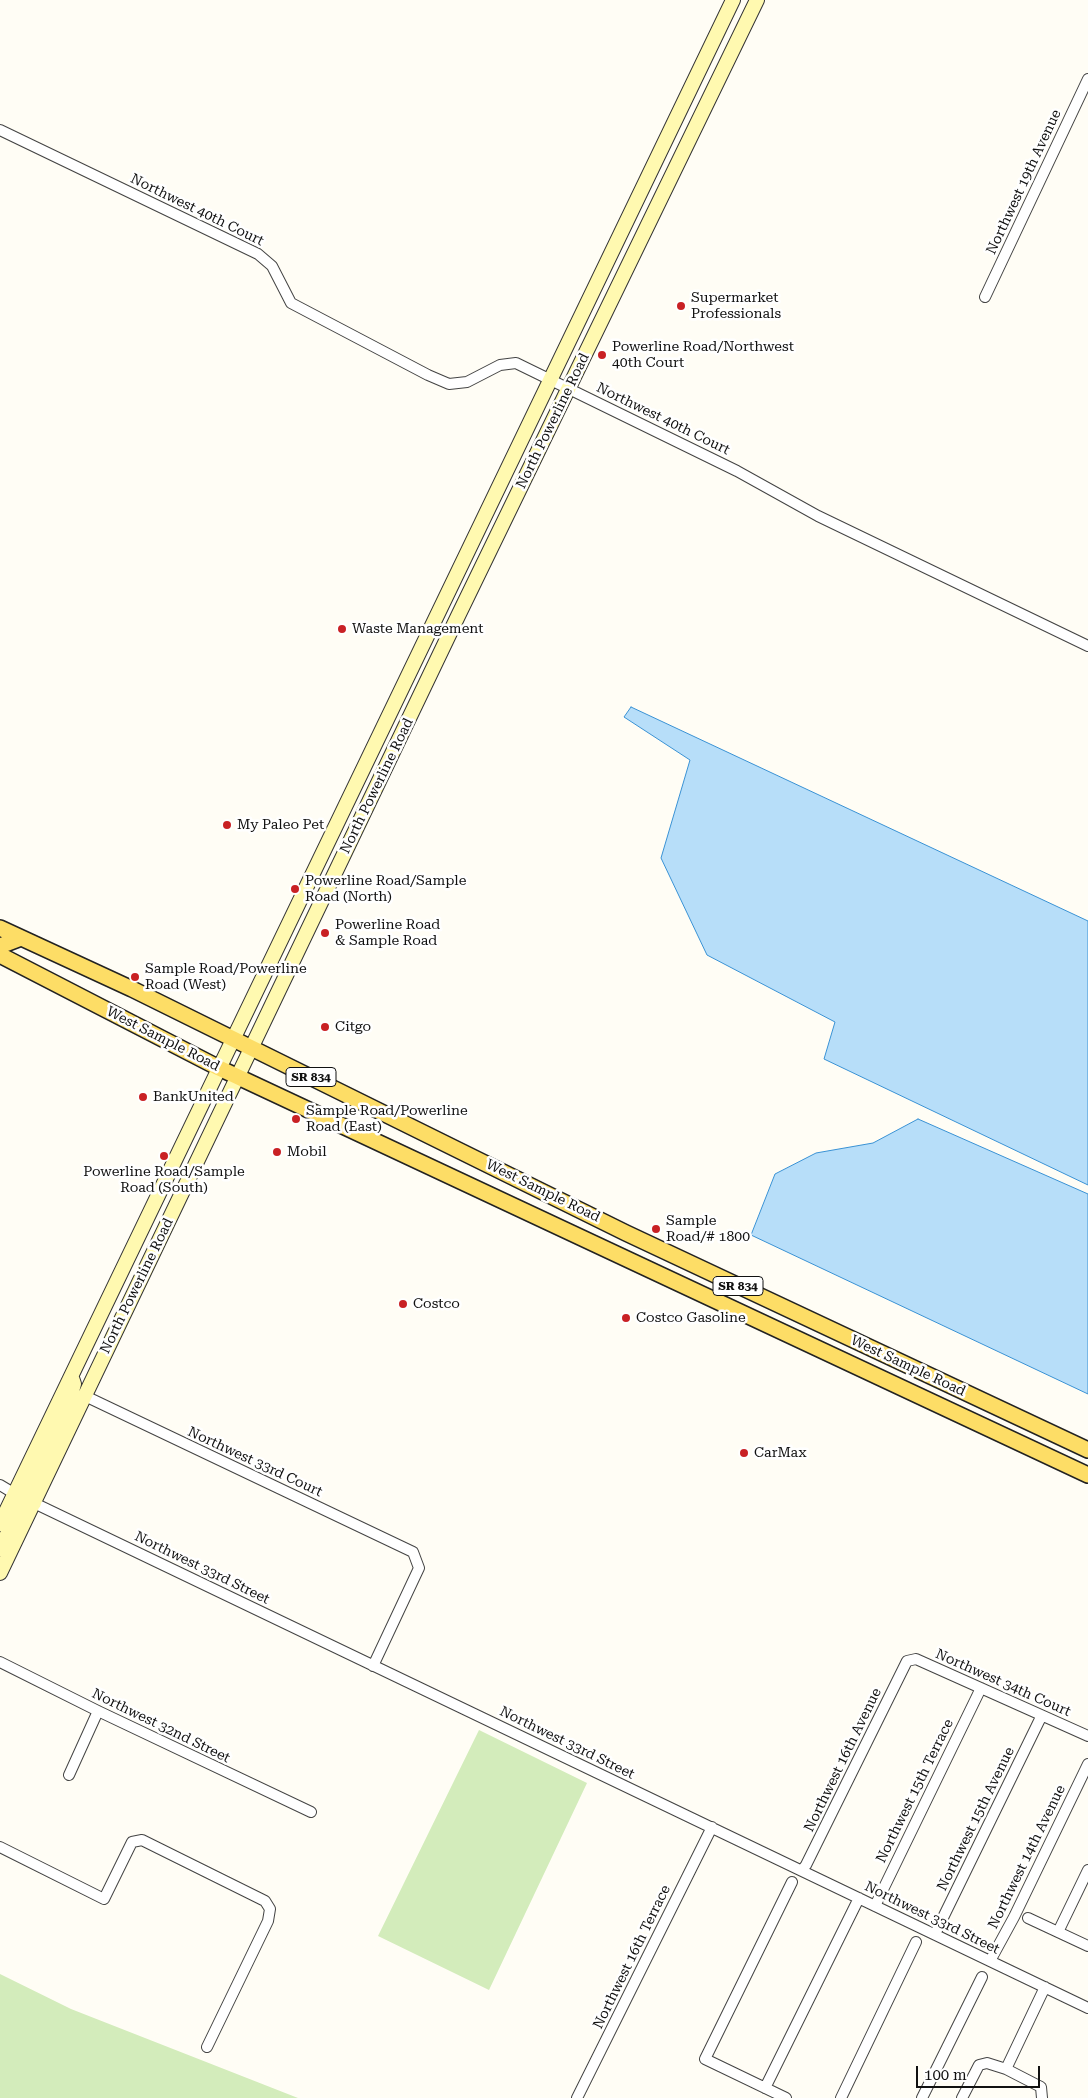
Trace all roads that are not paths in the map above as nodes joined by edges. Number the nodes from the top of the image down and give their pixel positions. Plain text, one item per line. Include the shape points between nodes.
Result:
1 (733, 0) edge
2 (757, 0) edge
3 (704, 61) junction
4 (1088, 79) edge
5 (710, 97) junction
6 (0, 130) edge
7 (985, 297) dead end
8 (552, 379) junction
9 (569, 388) junction
10 (465, 603) junction
11 (436, 618) junction
12 (1088, 646) edge
13 (442, 650) junction
14 (339, 816) junction
15 (348, 848) junction
16 (0, 928) edge
17 (21, 938) junction
18 (0, 946) edge
19 (49, 952) junction
20 (4, 957) edge
21 (233, 1040) junction
22 (252, 1049) junction
23 (219, 1068) junction
24 (238, 1076) junction
25 (126, 1260) junction
26 (133, 1295) junction
27 (71, 1374) junction
28 (85, 1396) junction
29 (1088, 1450) edge
30 (1088, 1475) edge
31 (0, 1485) edge
32 (15, 1494) junction
33 (34, 1503) junction
34 (0, 1524) edge
35 (0, 1549) edge
36 (0, 1573) edge
37 (907, 1661) joint
38 (0, 1662) edge
39 (373, 1666) junction
40 (981, 1688) junction
41 (98, 1711) junction
42 (1041, 1717) junction
43 (1088, 1736) edge
44 (1088, 1764) edge
45 (69, 1775) dead end
46 (311, 1812) dead end
47 (712, 1827) junction
48 (0, 1847) edge
49 (802, 1870) junction
50 (1088, 1870) edge
51 (792, 1882) dead end
52 (859, 1898) junction
53 (875, 1906) junction
54 (1028, 1918) dead end
55 (1058, 1932) junction
56 (935, 1934) junction
57 (916, 1942) dead end
58 (1088, 1946) edge
59 (990, 1961) junction
60 (982, 1977) dead end
61 (1045, 1987) junction
62 (1088, 2008) edge
63 (207, 2047) dead end
64 (1006, 2069) junction
65 (765, 2088) junction
66 (578, 2098) edge
67 (786, 2098) edge
68 (841, 2098) edge
69 (922, 2098) edge
70 (963, 2098) edge
71 (1042, 2098) edge

1 - 3 main road, North Powerline Road
2 - 5 main road, North Powerline Road
3 - 5 main road via 704,79
3 - 8 main road, North Powerline Road
4 - 7 street, Northwest 19th Avenue
5 - 9 main road, North Powerline Road
6 - 8 street, Northwest 40th Court via 258,254 272,266 291,303 428,375 449,384 467,382 500,365 516,363
8 - 9 street, Northwest 40th Court
8 - 11 main road, North Powerline Road
9 - 10 main road, North Powerline Road
9 - 12 street, Northwest 40th Court via 737,471 818,516
10 - 11 main road via 450,614
10 - 13 main road, North Powerline Road
11 - 13 main road via 440,625
11 - 14 main road, North Powerline Road
13 - 15 main road, North Powerline Road
14 - 15 main road via 341,835
14 - 21 main road, North Powerline Road
15 - 22 main road, North Powerline Road
16 - 17 main road, West Sample Road / SR 834
17 - 18 main road
17 - 19 main road, West Sample Road / SR 834
19 - 20 main road
19 - 21 main road, West Sample Road / SR 834
20 - 23 main road, West Sample Road / SR 834
21 - 22 main road, West Sample Road / SR 834
21 - 23 main road, North Powerline Road
22 - 24 main road, North Powerline Road
22 - 29 main road, West Sample Road / SR 834 via 626,1232
23 - 24 main road, West Sample Road / SR 834
23 - 25 main road, North Powerline Road
24 - 26 main road, North Powerline Road
24 - 30 main road, West Sample Road / SR 834
25 - 26 main road via 131,1272
25 - 27 main road, North Powerline Road
26 - 28 main road, North Powerline Road
27 - 32 main road, North Powerline Road
27 - 33 main road via 74,1384 69,1402 31,1478 29,1496
28 - 33 main road, North Powerline Road
28 - 39 street, Northwest 33rd Court via 413,1552 418,1568
31 - 32 street
32 - 34 main road, North Powerline Road
32 - 35 main road via 20,1502 19,1509
33 - 36 main road, North Powerline Road
33 - 39 street, Northwest 33rd Street
37 - 40 street, Northwest 34th Court via 916,1660
37 - 49 street, Northwest 16th Avenue
38 - 41 street, Northwest 32nd Street
39 - 47 street, Northwest 33rd Street
40 - 42 street, Northwest 34th Court
40 - 53 street, Northwest 15th Terrace
41 - 45 street
41 - 46 street, Northwest 32nd Street
42 - 43 street, Northwest 34th Court
42 - 56 street, Northwest 15th Avenue
44 - 59 street, Northwest 14th Avenue
47 - 49 street, Northwest 33rd Street
47 - 66 street, Northwest 16th Terrace
48 - 63 street via 104,1899 132,1842 142,1840 266,1900 270,1909 268,1921
49 - 52 street, Northwest 33rd Street
50 - 55 street
51 - 65 street via 705,2059
52 - 53 street, Northwest 33rd Street
52 - 65 street
53 - 56 street, Northwest 33rd Street
54 - 55 street
55 - 58 street
56 - 59 street, Northwest 33rd Street
57 - 68 street
59 - 61 street, Northwest 33rd Street
60 - 69 street
61 - 62 street, Northwest 33rd Street
61 - 64 street
64 - 70 street via 987,2063 979,2065
64 - 71 street via 1041,2087
65 - 67 street

